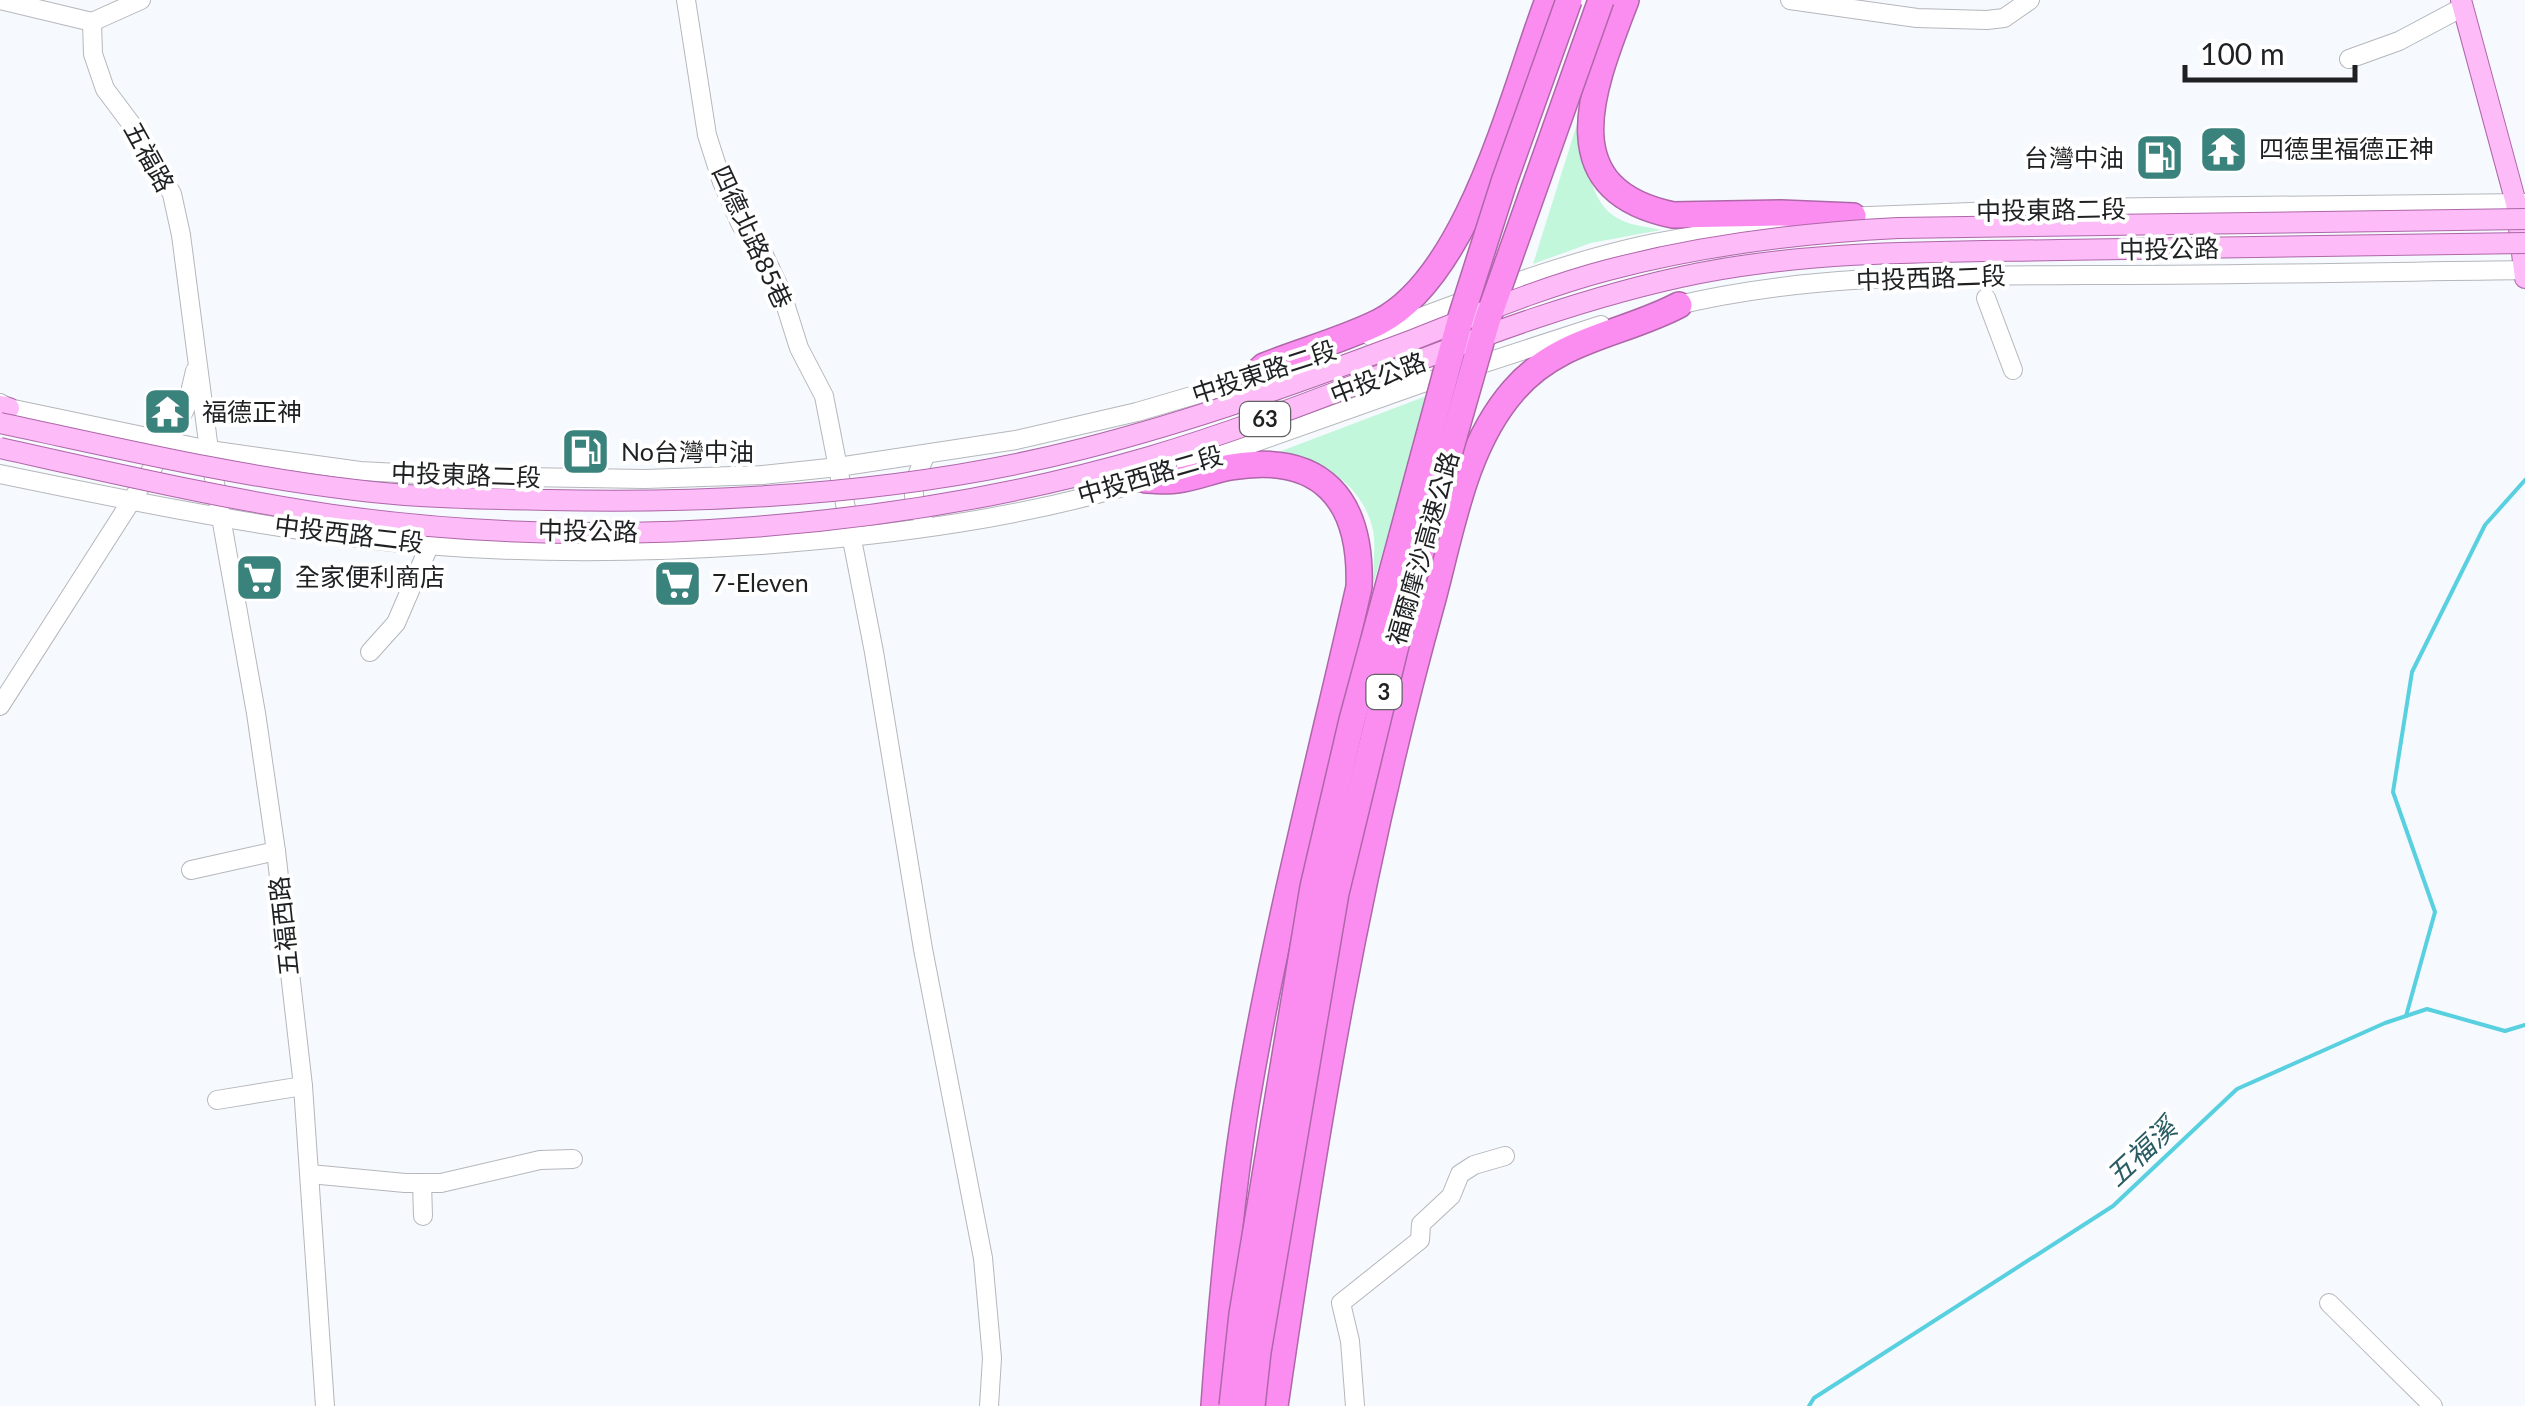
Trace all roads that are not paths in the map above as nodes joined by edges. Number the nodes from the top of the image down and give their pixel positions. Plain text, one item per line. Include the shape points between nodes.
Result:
1 (0, 0) edge
2 (141, 0) edge
3 (686, 0) edge
4 (1548, 0) edge
5 (1569, 0) edge
6 (1601, 0) edge
7 (1626, 0) edge
8 (1790, 0) edge
9 (2030, 0) edge
10 (2462, 4) edge
11 (92, 22) junction
12 (2349, 58) dead end
13 (2073, 208) junction
14 (2522, 209) edge
15 (1853, 216) junction
16 (2525, 243) edge
17 (2524, 273) edge
18 (2033, 275) junction
19 (1986, 298) dead end
20 (1680, 305) junction
21 (198, 354) junction
22 (2013, 370) dead end
23 (1249, 380) junction
24 (2, 410) edge
25 (169, 442) junction
26 (0, 448) edge
27 (208, 450) junction
28 (926, 454) junction
29 (838, 468) junction
30 (0, 474) edge
31 (1146, 480) junction
32 (130, 501) junction
33 (219, 516) junction
34 (934, 527) junction
35 (852, 538) junction
36 (430, 544) junction
37 (370, 652) dead end
38 (0, 706) edge
39 (276, 851) junction
40 (191, 870) dead end
41 (303, 1086) junction
42 (217, 1100) dead end
43 (1505, 1156) dead end
44 (572, 1159) dead end
45 (310, 1174) junction
46 (422, 1183) junction
47 (423, 1216) dead end
48 (2329, 1303) dead end
49 (325, 1406) edge
50 (989, 1406) edge
51 (1214, 1406) edge
52 (1232, 1406) edge
53 (1252, 1406) edge
54 (1275, 1406) edge
55 (1355, 1406) edge
56 (2432, 1406) edge

1 - 11 street
2 - 11 street
3 - 29 street, 四德北路85巷 via 722,182 781,290 799,348 824,396
4 - 23 highway via 1448,255 1382,321 1264,366
5 - 52 highway, 福爾摩沙高速公路 / 3, bridge via 1462,316 1348,738 1313,886
6 - 53 highway, 福爾摩沙高速公路 / 3, bridge via 1487,321 1376,724 1336,893
7 - 15 highway via 1600,68 1589,128 1595,161 1619,195 1684,216
8 - 9 street via 1917,18 1987,20 2004,18
10 - 12 street via 2398,41
10 - 14 main road
11 - 21 street, 五福路 via 93,54 105,89 172,194
13 - 14 street, 中投東路二段
13 - 15 street, 中投東路二段
13 - 18 street via 2084,226 2079,246
14 - 17 main road
14 - 24 main road, 中投公路 / 63, bridge via 1898,228 1722,246 1554,286 1294,384 1080,450 767,498 631,502 358,491 226,471
15 - 23 street, 中投東路二段 via 1703,234 1566,266
16 - 26 main road, 中投公路 / 63, bridge via 1894,253 1762,262 1561,309 1144,458 987,495 721,529 526,530 354,518
17 - 18 street, 中投西路二段
18 - 20 street, 中投西路二段 via 1810,281
19 - 22 street
20 - 31 street, 中投西路二段 via 1566,335
20 - 54 highway via 1582,340 1516,387 1490,420 1462,493 1355,918
21 - 25 street, 五福路 via 187,405
21 - 27 street, 五福路
23 - 28 street, 中投東路二段 via 1016,440
24 - 25 street, 中投東路二段
25 - 27 street, 中投東路二段
25 - 32 street, 五福路
27 - 29 street, 中投東路二段 via 360,471 456,476 645,479
27 - 33 street, 五福西路
28 - 29 street, 中投東路二段
28 - 34 street via 913,496
29 - 35 street, 四德北路85巷
30 - 32 street, 中投西路二段
31 - 34 street, 中投西路二段
31 - 51 highway via 1176,481 1231,467 1298,468 1329,489 1352,520 1360,554 1360,587 1246,1105
32 - 33 street, 中投西路二段
32 - 38 street, 五福路
33 - 36 street, 中投西路二段
33 - 39 street, 五福西路
34 - 35 street, 中投西路二段
35 - 36 street, 中投西路二段 via 656,552
35 - 50 street, 四德北路85巷 via 982,1258 992,1358
36 - 37 street via 396,623
39 - 40 street
39 - 41 street, 五福西路
41 - 42 street
41 - 45 street, 五福西路
43 - 55 street via 1460,1174 1450,1196 1421,1224 1420,1240 1342,1303
44 - 46 street
45 - 46 street
45 - 49 street, 五福西路
46 - 47 street
48 - 56 street

